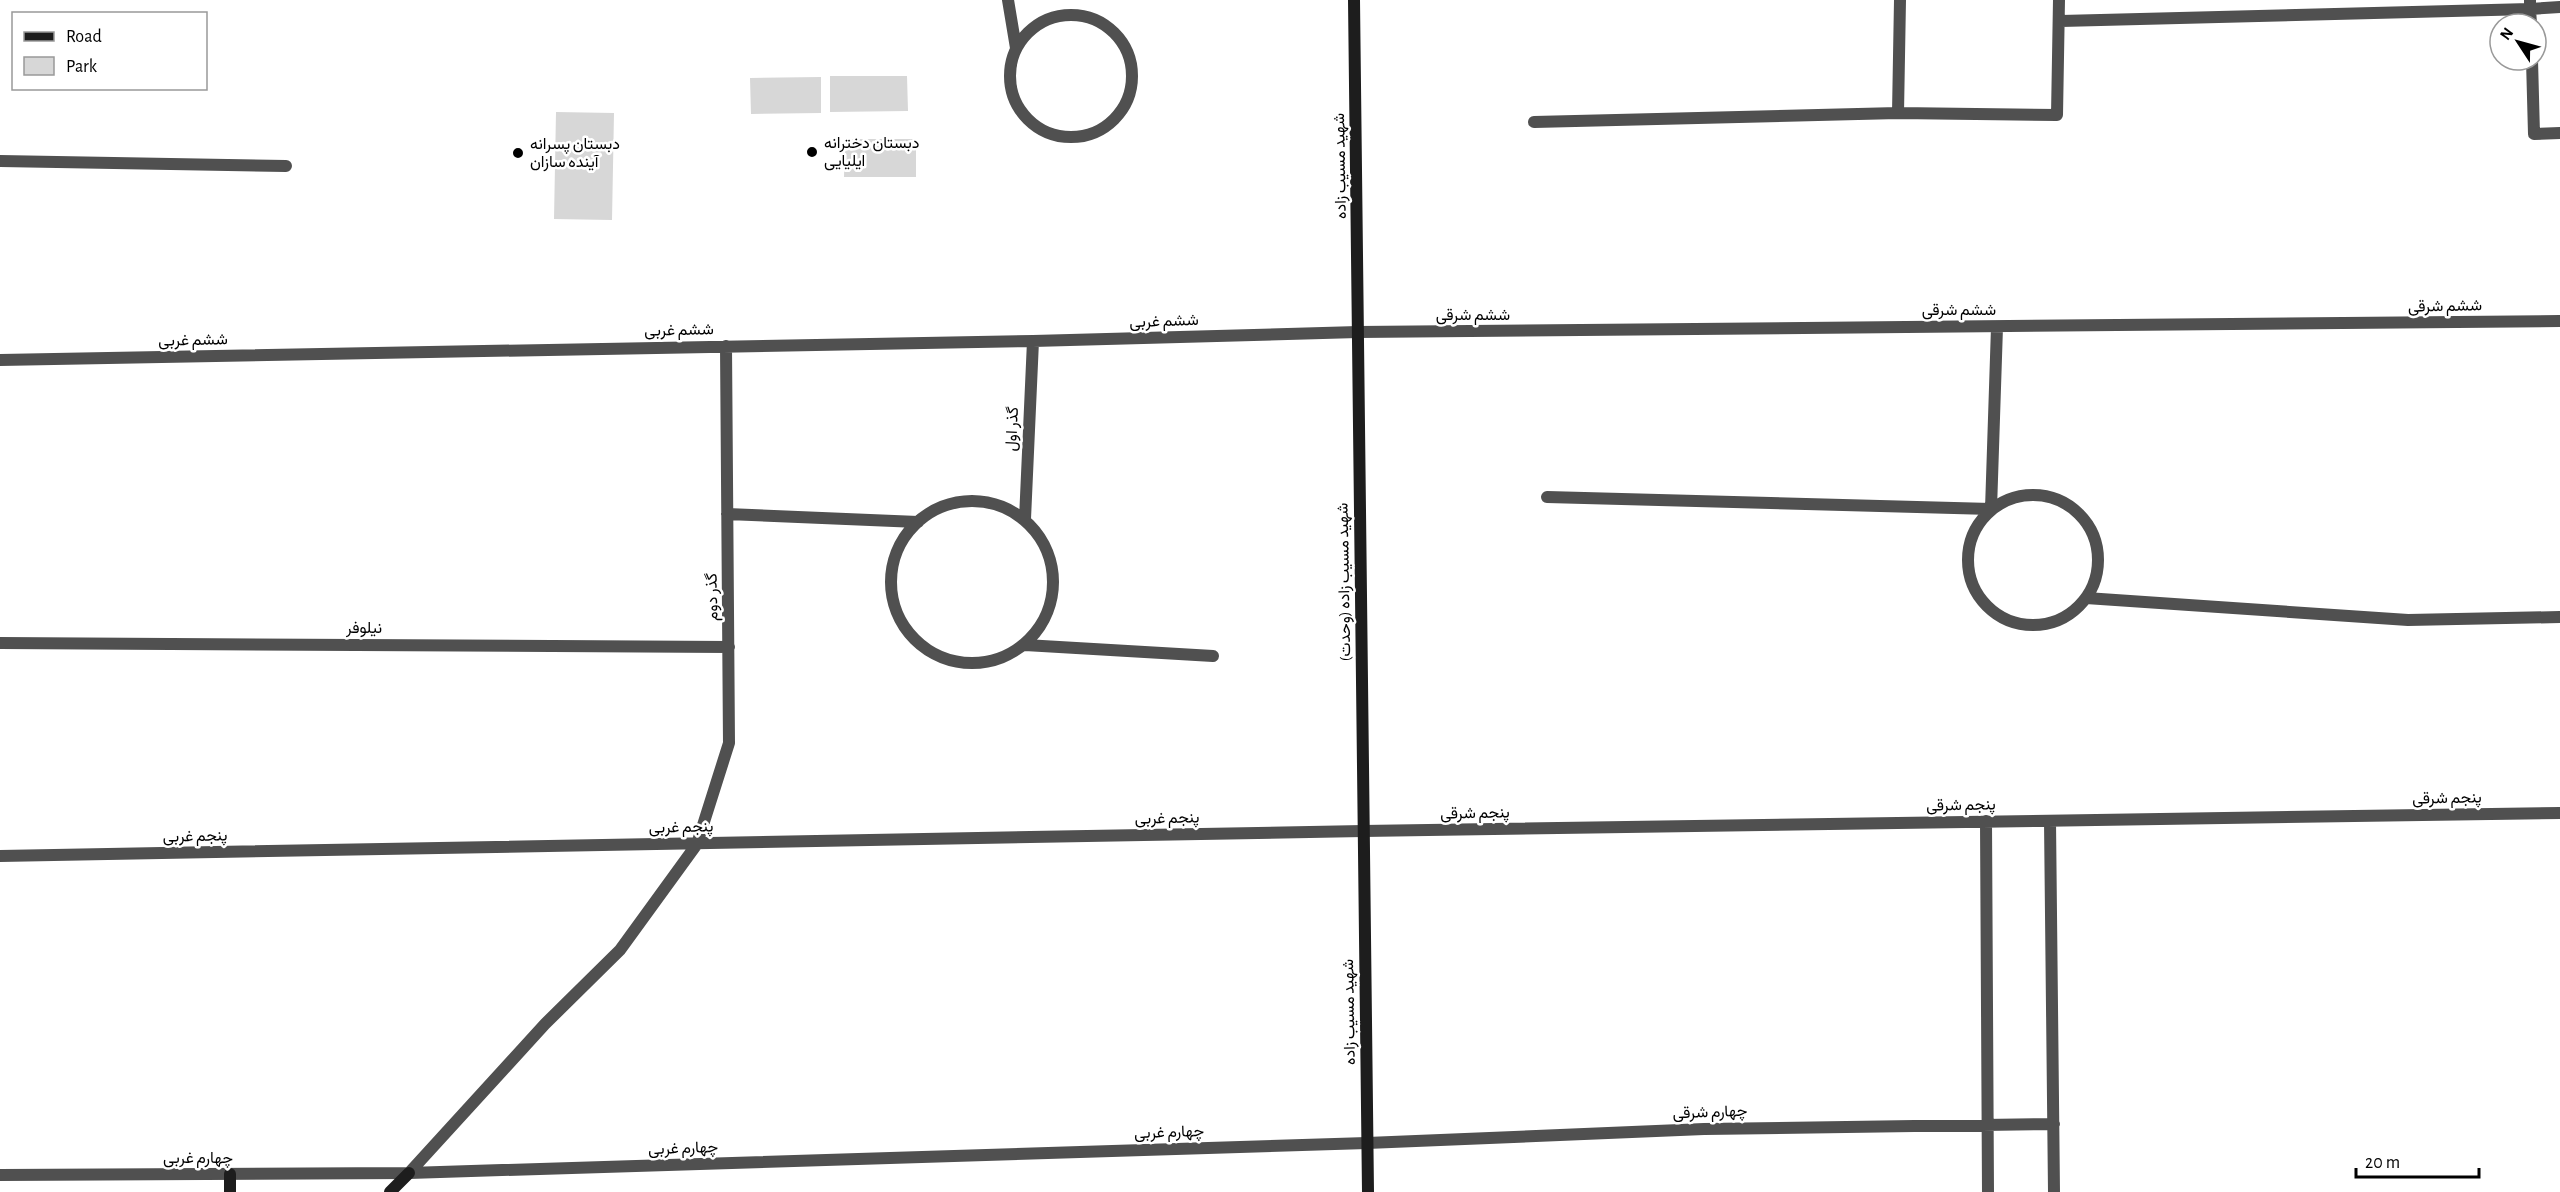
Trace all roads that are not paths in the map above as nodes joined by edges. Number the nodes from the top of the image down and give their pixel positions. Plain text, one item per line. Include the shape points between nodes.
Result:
1 (1008, 0) edge
2 (1354, 0) edge
3 (1900, 0) edge
4 (2059, 0) edge
5 (2530, 4) edge
6 (2560, 8) edge
7 (2061, 21) junction
8 (1016, 48) junction
9 (2532, 72) edge
10 (1898, 113) junction
11 (1534, 122) dead end
12 (2560, 133) edge
13 (0, 161) edge
14 (286, 166) dead end
15 (2560, 321) edge
16 (1997, 327) junction
17 (1358, 332) junction
18 (1033, 341) junction
19 (726, 346) junction
20 (0, 360) edge
21 (1547, 497) dead end
22 (1991, 509) junction
23 (727, 514) junction
24 (1025, 519) junction
25 (918, 522) junction
26 (2086, 598) junction
27 (2560, 617) edge
28 (0, 643) edge
29 (1025, 645) junction
30 (729, 647) junction
31 (1213, 656) dead end
32 (2560, 813) edge
33 (1986, 821) junction
34 (2050, 821) junction
35 (1363, 831) junction
36 (697, 844) junction
37 (0, 856) edge
38 (1989, 1123) junction
39 (2054, 1124) junction
40 (1367, 1143) junction
41 (409, 1173) junction
42 (230, 1174) junction
43 (0, 1175) edge
44 (230, 1192) edge
45 (390, 1192) edge
46 (1368, 1192) edge
47 (1988, 1192) edge
48 (2054, 1192) edge

1 - 8 street
2 - 17 street, شهید مسیب زاده
3 - 10 street
4 - 7 street
5 - 6 street
5 - 7 street
7 - 10 street via 2057,115
8 - 8 street via 1010,69 1011,90 1019,109 1034,125 1053,135 1074,138 1095,132 1114,121 1126,104 1132,85 1127,47 1099,20 1061,14 1027,32
9 - 12 street via 2534,134
10 - 11 street
13 - 14 street
15 - 16 street, ششم شرقی
16 - 17 street, ششم شرقی
16 - 22 street
17 - 18 street, ششم غربی
17 - 35 street, شهید مسیب زاده (وحدت)
18 - 19 street, ششم غربی
18 - 24 street, گذر اول
19 - 20 street, ششم غربی
19 - 23 street, گذر دوم
21 - 22 street
22 - 26 street via 2009,498 2050,496 2070,506 2085,520 2095,538 2099,559
22 - 26 street via 1972,536 1967,569 1988,608 2006,620 2028,625 2050,623 2070,614
23 - 25 street
23 - 30 street, گذر دوم
24 - 25 street via 1005,507 982,501 937,508
24 - 29 street via 1041,537 1054,582 1051,606 1041,627
25 - 29 street via 900,543 891,571 892,598 902,625 921,646 945,660 973,665 1000,659
26 - 27 street via 2408,620
28 - 30 street, نیلوفر
29 - 31 street
30 - 36 street, گذر دوم via 729,742
32 - 34 street, پنجم شرقی
33 - 34 street, پنجم شرقی
33 - 35 street, پنجم شرقی
33 - 38 street
34 - 39 street
35 - 36 street, پنجم غربی
35 - 40 street, شهید مسیب زاده
36 - 37 street, پنجم غربی
36 - 41 street, گذر دوم via 620,950 544,1024
38 - 39 street, چهارم شرقی
38 - 40 street, چهارم شرقی via 1704,1129
38 - 47 street
39 - 48 street
40 - 41 street, چهارم غربی
40 - 46 street, شهید مسیب زاده
41 - 42 street, چهارم غربی
41 - 45 street
42 - 43 street, چهارم غربی
42 - 44 street

